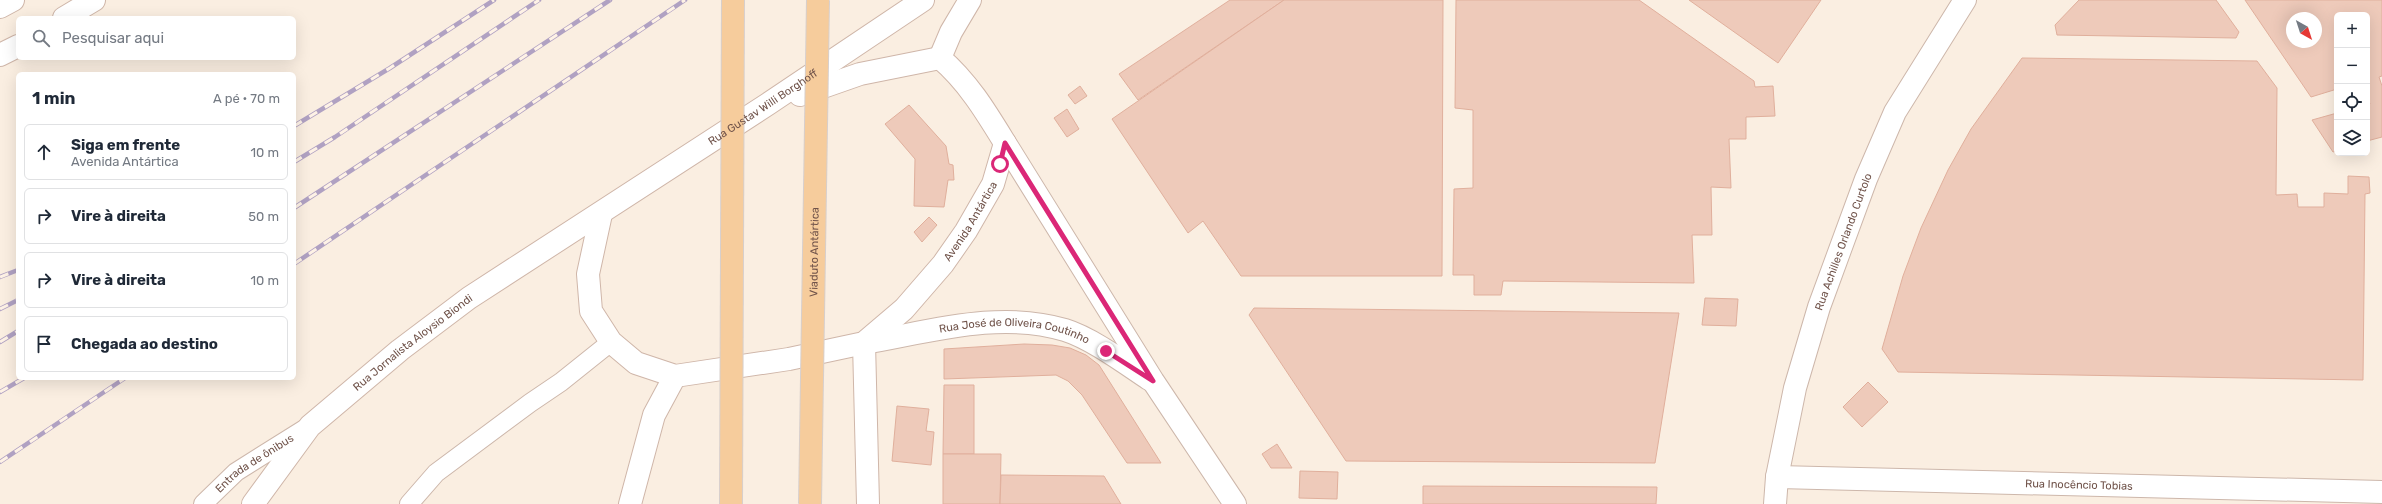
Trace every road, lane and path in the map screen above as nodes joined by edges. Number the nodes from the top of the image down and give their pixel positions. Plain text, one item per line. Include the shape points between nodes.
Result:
1 (13, 0) edge
2 (94, 0) edge
3 (733, 0) edge
4 (818, 0) edge
5 (923, 0) edge
6 (970, 0) edge
7 (1965, 0) edge
8 (0, 7) edge
9 (67, 16) edge
10 (16, 47) edge
11 (0, 55) edge
12 (940, 58) junction
13 (768, 104) junction
14 (1005, 143) junction
15 (601, 214) junction
16 (611, 342) junction
17 (864, 343) junction
18 (675, 376) junction
19 (1153, 381) junction
20 (310, 426) junction
21 (1777, 477) junction
22 (2382, 492) edge
23 (203, 504) edge
24 (253, 504) edge
25 (409, 504) edge
26 (630, 504) edge
27 (731, 504) edge
28 (810, 504) edge
29 (868, 504) edge
30 (1235, 504) edge
31 (1775, 504) edge

1 - 8 street
2 - 9 street
3 - 27 main road, bridge
4 - 28 main road, Viaduto Antártica, bridge
5 - 13 street, Rua Gustav Willi Borghoff
6 - 12 street via 951,32
7 - 21 street, Rua Achilles Orlando Curtolo via 1895,112 1866,179 1819,307 1795,388
10 - 11 street
12 - 13 street via 860,74
12 - 14 street via 976,96
13 - 15 street, Rua Gustav Willi Borghoff
14 - 17 street, Avenida Antártica via 993,184 943,264 904,308
14 - 19 street, Rua José de Oliveira Coutinho
15 - 16 street via 588,274 591,311
15 - 20 street, Rua Jornalista Aloysio Biondi via 469,298 400,350
16 - 18 street via 636,363
16 - 25 lane via 561,382 436,473
17 - 18 street, Avenida Antártica via 789,359
17 - 19 street, Rua José de Oliveira Coutinho via 991,321 1029,322 1066,330 1106,351
17 - 29 street
18 - 26 street via 654,415
19 - 30 street, Rua José de Oliveira Coutinho
20 - 23 lane, Entrada de ônibus via 236,472
20 - 24 street, Rua Jornalista Aloysio Biondi
21 - 22 street, Rua Inocêncio Tobias
21 - 31 street, Rua Achilles Orlando Curtolo

